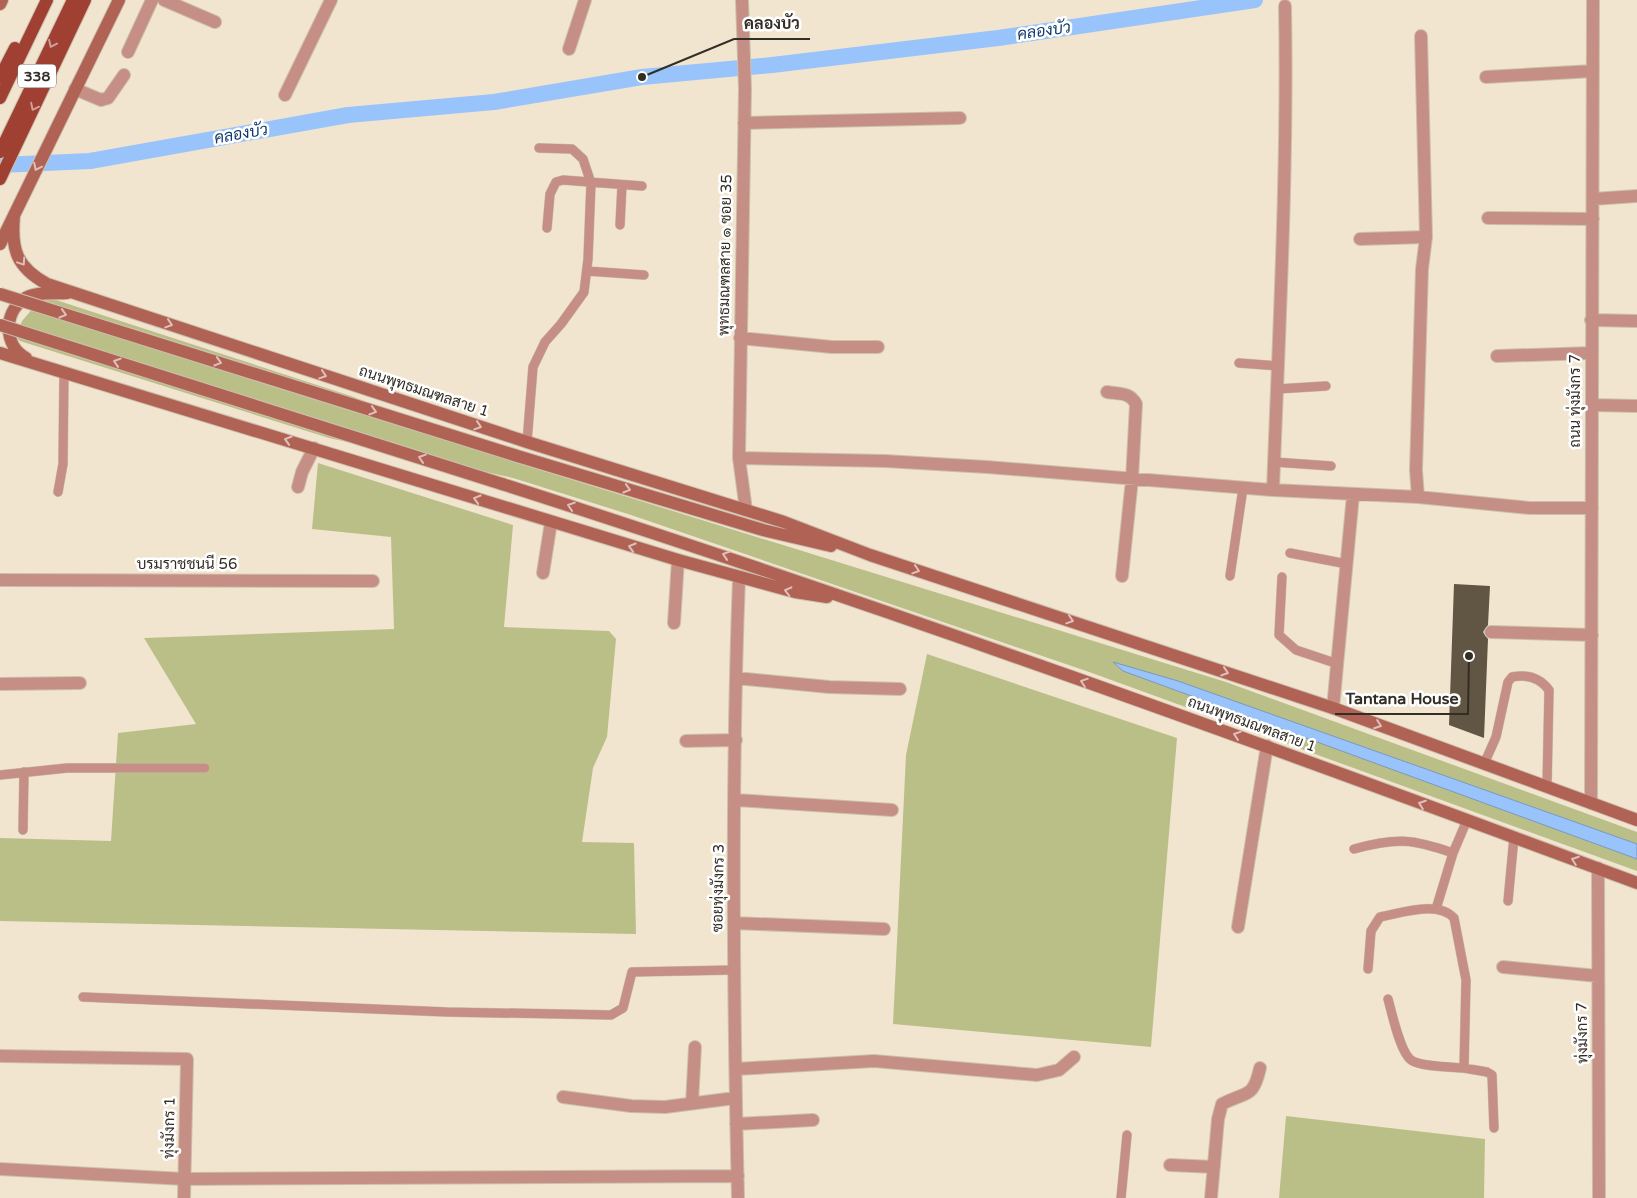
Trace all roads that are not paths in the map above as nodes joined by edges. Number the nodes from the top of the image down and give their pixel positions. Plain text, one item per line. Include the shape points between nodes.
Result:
1 (2, 0) edge
2 (38, 0) edge
3 (47, 0) edge
4 (73, 0) edge
5 (85, 0) edge
6 (119, 0) edge
7 (152, 0) edge
8 (164, 0) edge
9 (330, 0) edge
10 (585, 0) edge
11 (742, 0) edge
12 (1593, 0) edge
13 (0, 4) edge
14 (1286, 6) dead end
15 (215, 22) dead end
16 (1421, 36) dead end
17 (568, 49) dead end
18 (128, 52) dead end
19 (1593, 71) junction
20 (124, 75) dead end
21 (0, 77) edge
22 (1486, 77) dead end
23 (75, 89) junction
24 (285, 95) dead end
25 (0, 98) edge
26 (960, 118) dead end
27 (744, 124) junction
28 (538, 148) dead end
29 (6, 152) edge
30 (0, 178) edge
31 (591, 184) junction
32 (622, 185) junction
33 (642, 186) dead end
34 (1637, 196) edge
35 (1593, 199) junction
36 (14, 216) junction
37 (1488, 218) dead end
38 (1593, 219) junction
39 (620, 225) dead end
40 (547, 228) dead end
41 (1426, 237) junction
42 (1360, 239) dead end
43 (0, 244) edge
44 (587, 271) junction
45 (644, 274) dead end
46 (73, 293) junction
47 (0, 294) edge
48 (1592, 320) junction
49 (1637, 321) edge
50 (0, 325) edge
51 (740, 338) junction
52 (878, 347) dead end
53 (0, 353) edge
54 (1591, 353) junction
55 (1497, 356) dead end
56 (1239, 363) dead end
57 (1278, 366) junction
58 (47, 367) junction
59 (64, 372) junction
60 (1326, 386) dead end
61 (1277, 389) junction
62 (1107, 392) dead end
63 (1592, 405) junction
64 (1637, 406) edge
65 (527, 442) junction
66 (314, 448) junction
67 (739, 458) junction
68 (1274, 462) junction
69 (1331, 466) dead end
70 (1132, 479) junction
71 (298, 487) dead end
72 (1243, 488) junction
73 (1273, 490) junction
74 (58, 492) dead end
75 (1353, 496) junction
76 (1418, 497) junction
77 (1592, 508) junction
78 (746, 510) junction
79 (551, 522) junction
80 (1290, 553) dead end
81 (870, 555) junction
82 (678, 560) junction
83 (1348, 564) junction
84 (543, 573) dead end
85 (1122, 576) dead end
86 (1230, 576) dead end
87 (1282, 577) dead end
88 (739, 578) junction
89 (0, 580) edge
90 (373, 581) dead end
91 (854, 601) junction
92 (674, 624) dead end
93 (1491, 632) dead end
94 (1592, 635) junction
95 (1336, 663) junction
96 (736, 678) junction
97 (80, 683) dead end
98 (0, 684) edge
99 (900, 689) dead end
100 (1333, 708) junction
101 (736, 740) junction
102 (686, 741) dead end
103 (1267, 746) junction
104 (1484, 764) junction
105 (205, 768) dead end
106 (24, 772) junction
107 (0, 775) edge
108 (1547, 787) junction
109 (736, 800) junction
110 (1590, 803) junction
111 (892, 810) dead end
112 (1467, 820) junction
113 (1637, 820) edge
114 (23, 830) dead end
115 (1514, 837) junction
116 (1354, 849) dead end
117 (1453, 853) junction
118 (1598, 868) junction
119 (1637, 883) edge
120 (1508, 901) dead end
121 (1436, 908) junction
122 (734, 922) junction
123 (1238, 927) dead end
124 (884, 929) dead end
125 (1503, 967) dead end
126 (733, 970) junction
127 (1368, 970) dead end
128 (1598, 976) junction
129 (83, 997) dead end
130 (1388, 999) dead end
131 (694, 1047) dead end
132 (0, 1056) edge
133 (1074, 1056) dead end
134 (1260, 1068) dead end
135 (1464, 1068) junction
136 (736, 1069) junction
137 (563, 1097) dead end
138 (736, 1098) junction
139 (692, 1103) junction
140 (813, 1120) dead end
141 (736, 1124) junction
142 (1494, 1128) dead end
143 (1126, 1135) dead end
144 (1170, 1165) dead end
145 (1214, 1167) junction
146 (0, 1169) edge
147 (738, 1176) junction
148 (184, 1179) junction
149 (184, 1198) edge
150 (738, 1198) edge
151 (1121, 1198) edge
152 (1211, 1198) edge
153 (1599, 1198) edge

1 - 13 main road
2 - 21 main road, 338
3 - 25 main road, 338
4 -> 29 main road, 338
5 -> 29 main road, 338
6 - 23 main road, 338
7 - 18 street
8 - 15 street
9 - 24 street
10 - 17 street
11 - 27 street, พุทธมณฑลสาย ๑ ซอย 35 via 746,89
12 - 19 street, ถนน ทุ่งมังกร 7
14 - 57 street via 1286,197
16 - 41 street
19 - 22 street
19 - 35 street, ถนน ทุ่งมังกร 7
20 - 23 street via 108,98 101,100
23 -> 36 main road, 338
26 - 27 street
27 - 51 street, พุทธมณฑลสาย ๑ ซอย 35
28 - 31 lane via 572,148 583,159
29 - 30 main road, 338
31 - 32 lane
31 - 40 lane via 556,182 550,194
31 - 44 lane
32 - 33 lane
32 - 39 lane
34 - 35 street
35 - 38 street, ถนน ทุ่งมังกร 7
36 - 43 main road, 338
36 -> 46 main road, ถนนพุทธมณฑลสาย 1 via 14,249 23,265 35,277
37 - 38 street
38 - 48 street, ถนน ทุ่งมังกร 7
41 - 42 street
41 - 76 street via 1422,269
44 - 45 lane
44 - 65 lane via 584,292 545,342 533,367
46 - 58 main road via 25,298 14,310 8,325 12,346 23,357
46 -> 65 main road, ถนนพุทธมณฑลสาย 1
47 -> 81 main road, ถนนพุทธมณฑลสาย 1, bridge via 763,530
48 - 49 street
48 - 54 street, ถนน ทุ่งมังกร 7
91 -> 50 main road, ถนนพุทธมณฑลสาย 1, bridge via 740,560
51 - 52 street via 832,347
51 - 67 street, พุทธมณฑลสาย ๑ ซอย 35
53 - 58 main road, ถนนพุทธมณฑลสาย 1
54 - 55 street
54 - 63 street, ถนน ทุ่งมังกร 7
56 - 57 lane
57 - 61 street
58 - 59 main road, ถนนพุทธมณฑลสาย 1
66 -> 59 main road, ถนนพุทธมณฑลสาย 1
59 - 74 lane via 63,464
60 - 61 lane
61 - 68 street
62 - 70 street via 1128,395 1136,404
63 - 64 street
63 - 77 street, ถนน ทุ่งมังกร 7
65 - 78 main road, ถนนพุทธมณฑลสาย 1
66 - 71 street
79 -> 66 main road, ถนนพุทธมณฑลสาย 1
67 - 70 street via 885,461
67 - 78 street, พุทธมณฑลสาย ๑ ซอย 35
68 - 69 lane
68 - 73 street
70 - 72 street
70 - 85 street
72 - 73 street
72 - 86 lane
73 - 75 street
75 - 76 street
75 - 83 street
76 - 77 street via 1530,508
77 - 94 street, ถนน ทุ่งมังกร 7
78 - 81 main road, ถนนพุทธมณฑลสาย 1
82 -> 79 main road, ถนนพุทธมณฑลสาย 1
79 - 84 street
80 - 83 lane
81 -> 100 main road, ถนนพุทธมณฑลสาย 1
82 - 88 main road, ถนนพุทธมณฑลสาย 1
82 - 92 street
83 - 95 street
87 - 95 lane via 1279,635 1296,650
91 -> 88 main road, ถนนพุทธมณฑลสาย 1 via 795,592
88 - 96 street, ซอยทุ่งมังกร 3
89 - 90 street, บรมราชชนนี 56
103 -> 91 main road, ถนนพุทธมณฑลสาย 1
93 - 94 street
94 - 110 street, ถนน ทุ่งมังกร 7
95 - 100 street
96 - 99 street via 829,687
96 - 101 street, ซอยทุ่งมังกร 3
97 - 98 street
100 -> 104 main road, ถนนพุทธมณฑลสาย 1
101 - 102 street
101 - 109 street, ซอยทุ่งมังกร 3
112 -> 103 main road, ถนนพุทธมณฑลสาย 1
103 - 123 street
104 - 108 main road, ถนนพุทธมณฑลสาย 1
104 - 108 lane via 1496,737 1508,682 1519,676 1537,679 1549,690
105 - 106 lane via 67,768
106 - 107 lane
106 - 114 lane
108 - 110 main road, ถนนพุทธมณฑลสาย 1
109 - 111 street
109 - 122 street, ซอยทุ่งมังกร 3
110 - 113 main road, ถนนพุทธมณฑลสาย 1
112 - 115 main road, ถนนพุทธมณฑลสาย 1
112 - 117 lane
118 -> 115 main road, ถนนพุทธมณฑลสาย 1
115 - 120 lane
116 - 117 lane via 1400,840
117 - 121 lane
118 - 119 main road, ถนนพุทธมณฑลสาย 1
118 - 128 street, ทุ่งมังกร 7
121 - 127 lane via 1380,917 1371,931
121 - 135 lane via 1448,911 1454,918 1460,942 1467,996
122 - 124 street
122 - 126 street, ซอยทุ่งมังกร 3
125 - 128 street
126 - 129 lane via 632,972 623,1008 611,1015 447,1012
126 - 136 street, ซอยทุ่งมังกร 3
128 - 153 street, ทุ่งมังกร 7
130 - 135 lane via 1404,1052 1411,1060
131 - 139 street
132 - 148 street, ทุ่งมังกร 1 via 186,1059
133 - 136 street via 1058,1070 1037,1075 874,1061
134 - 145 street via 1256,1086 1251,1091 1222,1104
135 - 142 lane via 1492,1076
136 - 138 street, ซอยทุ่งมังกร 3
137 - 139 street via 638,1107
138 - 139 street
138 - 141 street, ซอยทุ่งมังกร 3
140 - 141 street
141 - 147 street, ซอยทุ่งมังกร 3
143 - 151 lane
144 - 145 street
145 - 152 street
146 - 148 street
147 - 148 street
147 - 150 street, ซอยทุ่งมังกร 3
148 - 149 street, ทุ่งมังกร 1

